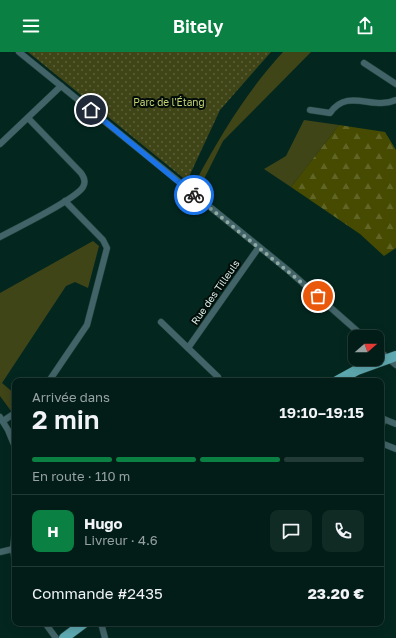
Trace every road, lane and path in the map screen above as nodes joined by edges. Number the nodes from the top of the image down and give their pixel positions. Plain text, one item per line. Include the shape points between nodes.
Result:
1 (19, 52) edge
2 (364, 63) dead end
3 (396, 84) edge
4 (61, 86) junction
5 (396, 100) edge
6 (310, 110) dead end
7 (28, 118) junction
8 (0, 144) edge
9 (65, 201) junction
10 (0, 237) edge
11 (259, 247) junction
12 (161, 322) dead end
13 (356, 330) edge
14 (188, 348) junction
15 (384, 354) edge
16 (393, 360) edge
17 (218, 377) dead end
18 (51, 378) edge
19 (343, 378) edge
20 (12, 414) edge
21 (384, 418) edge
22 (1, 419) edge
23 (396, 424) edge
24 (12, 441) edge
25 (384, 443) edge
26 (396, 449) edge
27 (12, 549) edge
28 (0, 552) edge
29 (47, 626) edge
30 (80, 626) edge
31 (102, 626) edge
32 (56, 638) edge
33 (64, 638) edge
34 (105, 638) edge

1 - 4 street
2 - 3 street
4 - 7 street
4 - 11 street
5 - 6 street via 389,104 352,99 334,108 330,113
7 - 8 street
7 - 9 street via 83,175 82,188
9 - 10 street
9 - 18 street via 103,240 107,248 87,325
11 - 13 street
11 - 14 street, Rue des Tilleuls
12 - 14 street
14 - 17 street
15 - 16 street
16 - 19 main road via 357,370
20 - 22 street
21 - 23 street
22 - 24 street
25 - 26 street
27 - 28 street
29 - 32 street
30 - 33 main road
31 - 34 street

